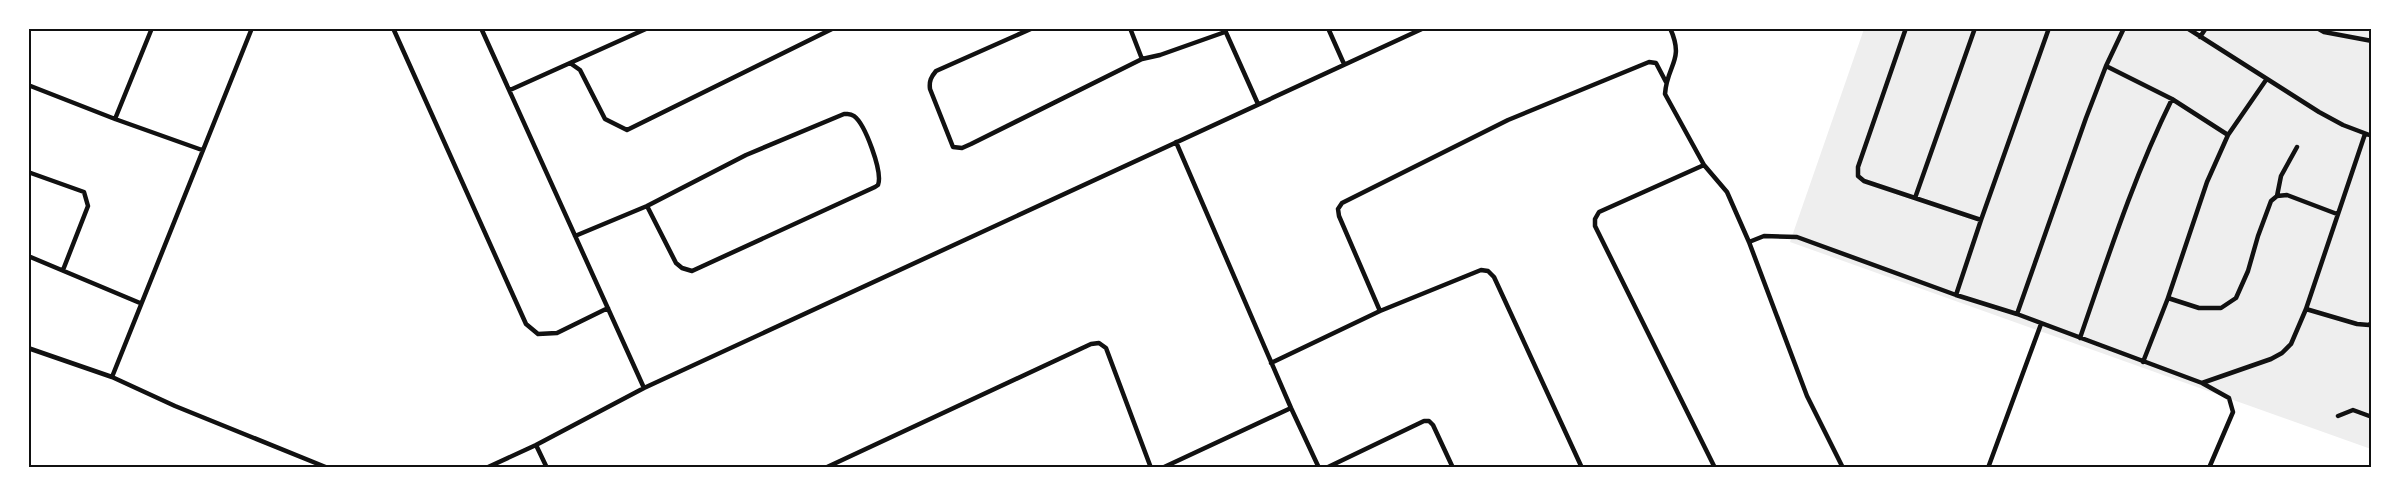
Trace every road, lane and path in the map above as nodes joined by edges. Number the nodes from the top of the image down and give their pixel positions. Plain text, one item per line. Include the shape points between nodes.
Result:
1 (152, 28) edge
2 (252, 28) edge
3 (393, 28) edge
4 (481, 28) edge
5 (648, 28) edge
6 (815, 28) edge
7 (834, 28) edge
8 (1033, 28) edge
9 (1130, 28) edge
10 (1328, 28) edge
11 (1424, 28) edge
12 (1670, 28) edge
13 (1906, 28) edge
14 (1976, 28) edge
15 (2049, 28) edge
16 (2124, 28) edge
17 (2187, 28) edge
18 (2206, 28) edge
19 (2317, 28) edge
20 (1224, 30) edge
21 (818, 35) junction
22 (2200, 37) junction
23 (2372, 41) edge
24 (1142, 59) junction
25 (570, 63) junction
26 (1344, 64) junction
27 (2106, 66) junction
28 (2266, 80) junction
29 (1666, 82) junction
30 (28, 85) edge
31 (510, 90) junction
32 (2172, 99) junction
33 (1258, 104) junction
34 (115, 119) junction
35 (2365, 134) junction
36 (2228, 135) junction
37 (2372, 136) edge
38 (1176, 142) junction
39 (2297, 147) dead end
40 (202, 150) junction
41 (1704, 165) junction
42 (28, 172) edge
43 (2277, 196) junction
44 (1915, 198) junction
45 (647, 206) junction
46 (2337, 214) junction
47 (1981, 220) junction
48 (575, 236) junction
49 (1749, 242) junction
50 (28, 256) edge
51 (63, 270) junction
52 (1956, 295) junction
53 (2168, 298) junction
54 (140, 303) junction
55 (608, 308) junction
56 (2306, 309) junction
57 (1380, 311) junction
58 (2017, 314) junction
59 (2372, 322) edge
60 (2041, 324) junction
61 (2080, 338) junction
62 (28, 348) edge
63 (2143, 362) junction
64 (1271, 363) junction
65 (112, 377) junction
66 (2202, 383) junction
67 (644, 388) junction
68 (1291, 408) junction
69 (2338, 416) dead end
70 (2372, 417) edge
71 (536, 445) junction
72 (328, 468) edge
73 (486, 468) edge
74 (547, 468) edge
75 (825, 468) edge
76 (1151, 468) edge
77 (1162, 468) edge
78 (1319, 468) edge
79 (1326, 468) edge
80 (1453, 468) edge
81 (1582, 468) edge
82 (1715, 468) edge
83 (1843, 468) edge
84 (1988, 468) edge
85 (2209, 468) edge

1 - 34 street
2 - 40 street
3 - 55 street via 526,324 538,334 557,333
4 - 31 street
5 - 25 street
6 - 21 street
7 - 21 street
8 - 24 street via 932,76 930,89 953,147 963,148
9 - 24 street
10 - 26 street
11 - 26 street
12 - 29 street via 1677,43 1677,56
13 - 44 street via 1858,176
14 - 44 street
15 - 47 street
16 - 27 street
17 - 22 street
18 - 22 street
19 - 23 street
20 - 24 street
20 - 33 street
21 - 25 street via 627,130 605,119 580,70
22 - 28 street
25 - 31 street
26 - 33 street
27 - 32 street
27 - 58 street
28 - 35 street via 2327,117
28 - 36 street
29 - 41 street via 1665,94
29 - 57 street via 1656,63 1649,62 1508,120 1342,203 1339,216
30 - 34 street
31 - 48 street
32 - 36 street
32 - 61 street via 2123,213
33 - 38 street
34 - 40 street
35 - 37 street
35 - 46 street
36 - 53 street via 2206,183
38 - 64 street
38 - 67 street
39 - 43 street via 2281,176
40 - 54 street
41 - 49 street via 1727,192
41 - 82 street via 1599,212 1595,226
42 - 51 street via 84,192 87,198 88,206
43 - 46 street via 2288,195
43 - 53 street via 2271,201 2236,298 2220,308 2199,308
44 - 47 street
45 - 45 street via 746,155 844,114 856,118 880,174 875,187 692,271 676,263
45 - 48 street
46 - 56 street
47 - 52 street
48 - 55 street
49 - 52 street via 1764,237 1797,237
49 - 83 street via 1807,396
50 - 51 street
51 - 54 street
52 - 58 street
53 - 63 street
54 - 65 street
55 - 67 street
56 - 59 street via 2356,324
56 - 66 street via 2291,344 2282,353
57 - 64 street
57 - 81 street via 1481,270 1488,271
58 - 60 street
60 - 61 street
60 - 84 street
61 - 63 street
62 - 65 street
63 - 66 street
64 - 68 street
65 - 72 street
66 - 85 street via 2229,398 2233,412
67 - 71 street
68 - 77 street
68 - 78 street
69 - 70 street via 2353,410
71 - 73 street
71 - 74 street
75 - 76 street via 1099,343 1106,348
79 - 80 street via 1424,421 1433,425

